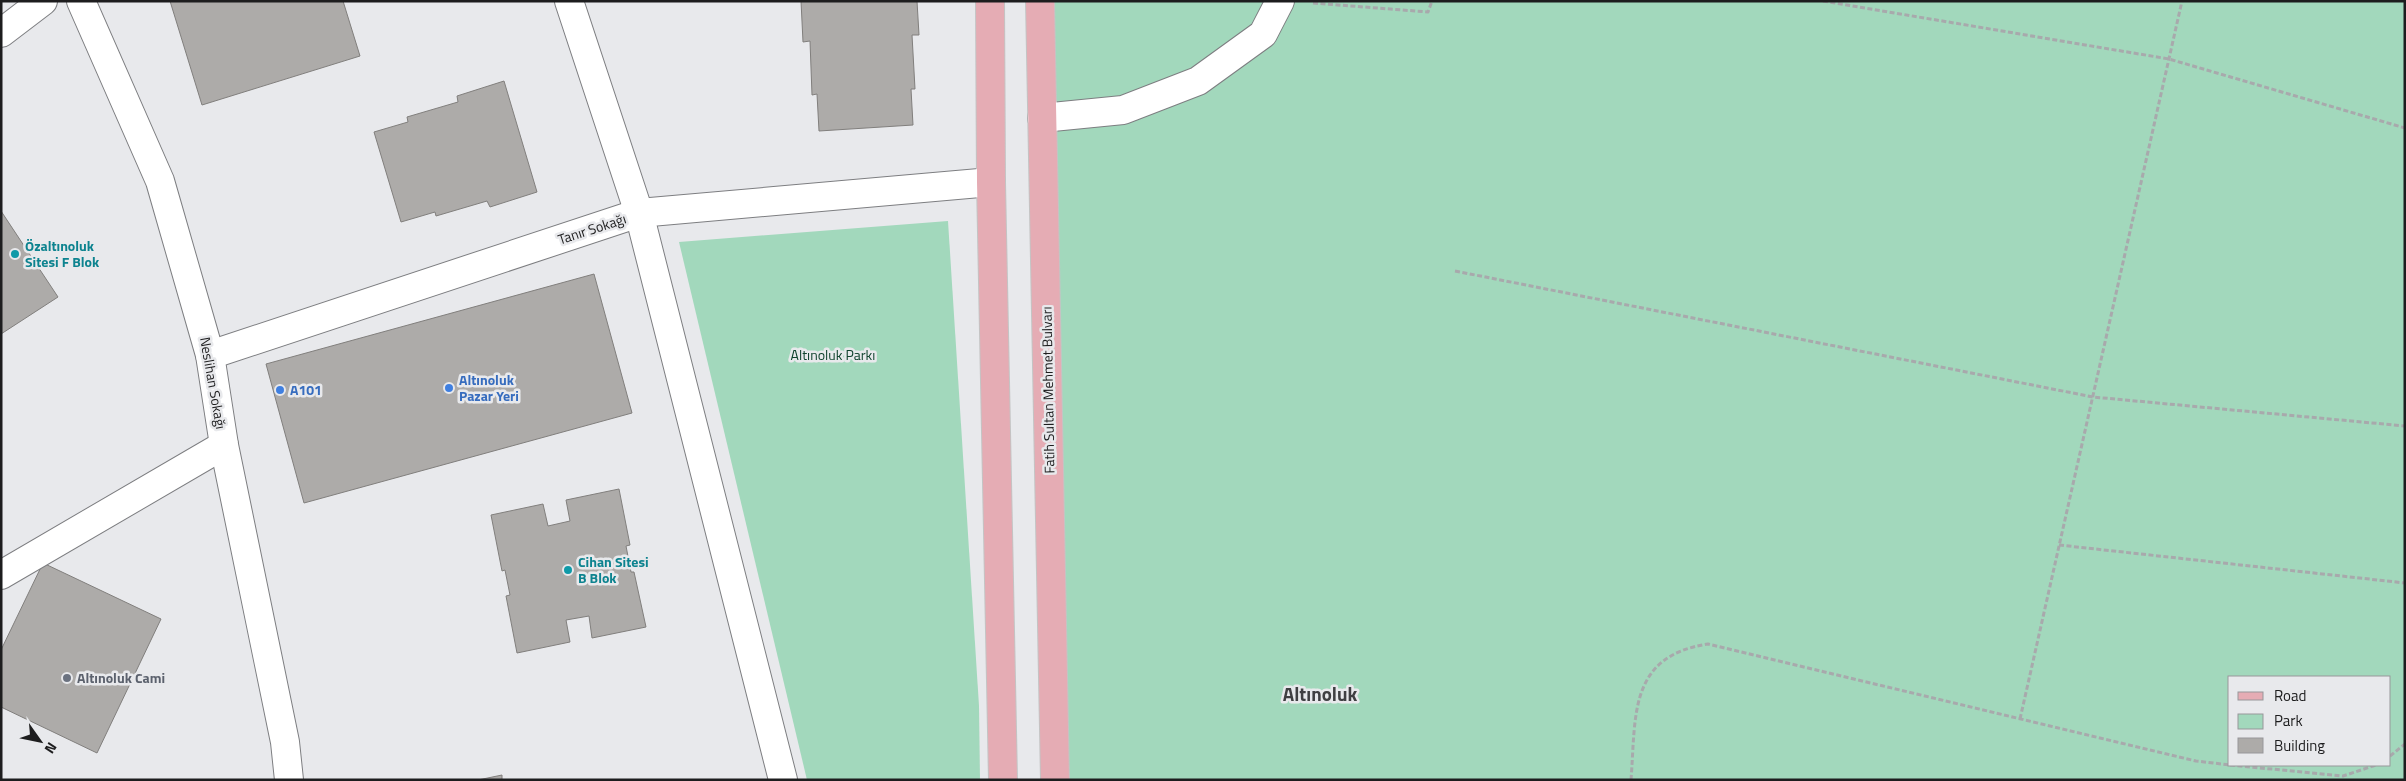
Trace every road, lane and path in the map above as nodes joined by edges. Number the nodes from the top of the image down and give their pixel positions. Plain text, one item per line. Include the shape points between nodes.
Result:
1 (43, 1) edge
2 (82, 1) edge
3 (569, 1) edge
4 (990, 1) edge
5 (1040, 1) edge
6 (1280, 1) edge
7 (1432, 1) edge
8 (1824, 1) edge
9 (2182, 1) edge
10 (1307, 2) edge
11 (1, 33) edge
12 (2169, 59) junction
13 (1042, 118) junction
14 (2405, 128) edge
15 (991, 182) junction
16 (639, 213) junction
17 (1455, 271) dead end
18 (210, 355) junction
19 (2093, 397) junction
20 (2405, 426) edge
21 (224, 445) junction
22 (2059, 545) junction
23 (1, 575) edge
24 (2405, 583) edge
25 (2020, 719) junction
26 (2405, 744) edge
27 (2391, 755) edge
28 (2228, 765) edge
29 (2240, 766) edge
30 (2373, 766) edge
31 (289, 780) edge
32 (783, 780) edge
33 (1003, 780) edge
34 (1055, 780) edge
35 (1631, 780) edge

1 - 11 street
2 - 18 street, Neslihan Sokağı via 160,181
3 - 16 street
4 - 15 main road
5 - 13 main road, Fatih Sultan Mehmet Bulvarı
6 - 13 street via 1263,34 1198,81 1122,110
7 - 10 path via 1428,12
8 - 12 path
9 - 12 path
12 - 14 path
12 - 19 path
13 - 34 main road, Fatih Sultan Mehmet Bulvarı
15 - 16 street, Tanır Sokağı
15 - 33 main road
16 - 18 street, Tanır Sokağı
16 - 32 street
17 - 19 path
18 - 21 street, Neslihan Sokağı
19 - 20 path
19 - 22 path
21 - 23 street
21 - 31 street, Neslihan Sokağı via 283,733
22 - 24 path
22 - 25 path
25 - 28 path via 2196,761
25 - 35 path via 1708,644 1668,656 1653,670 1642,688 1637,708
26 - 27 path
29 - 30 path via 2343,776

